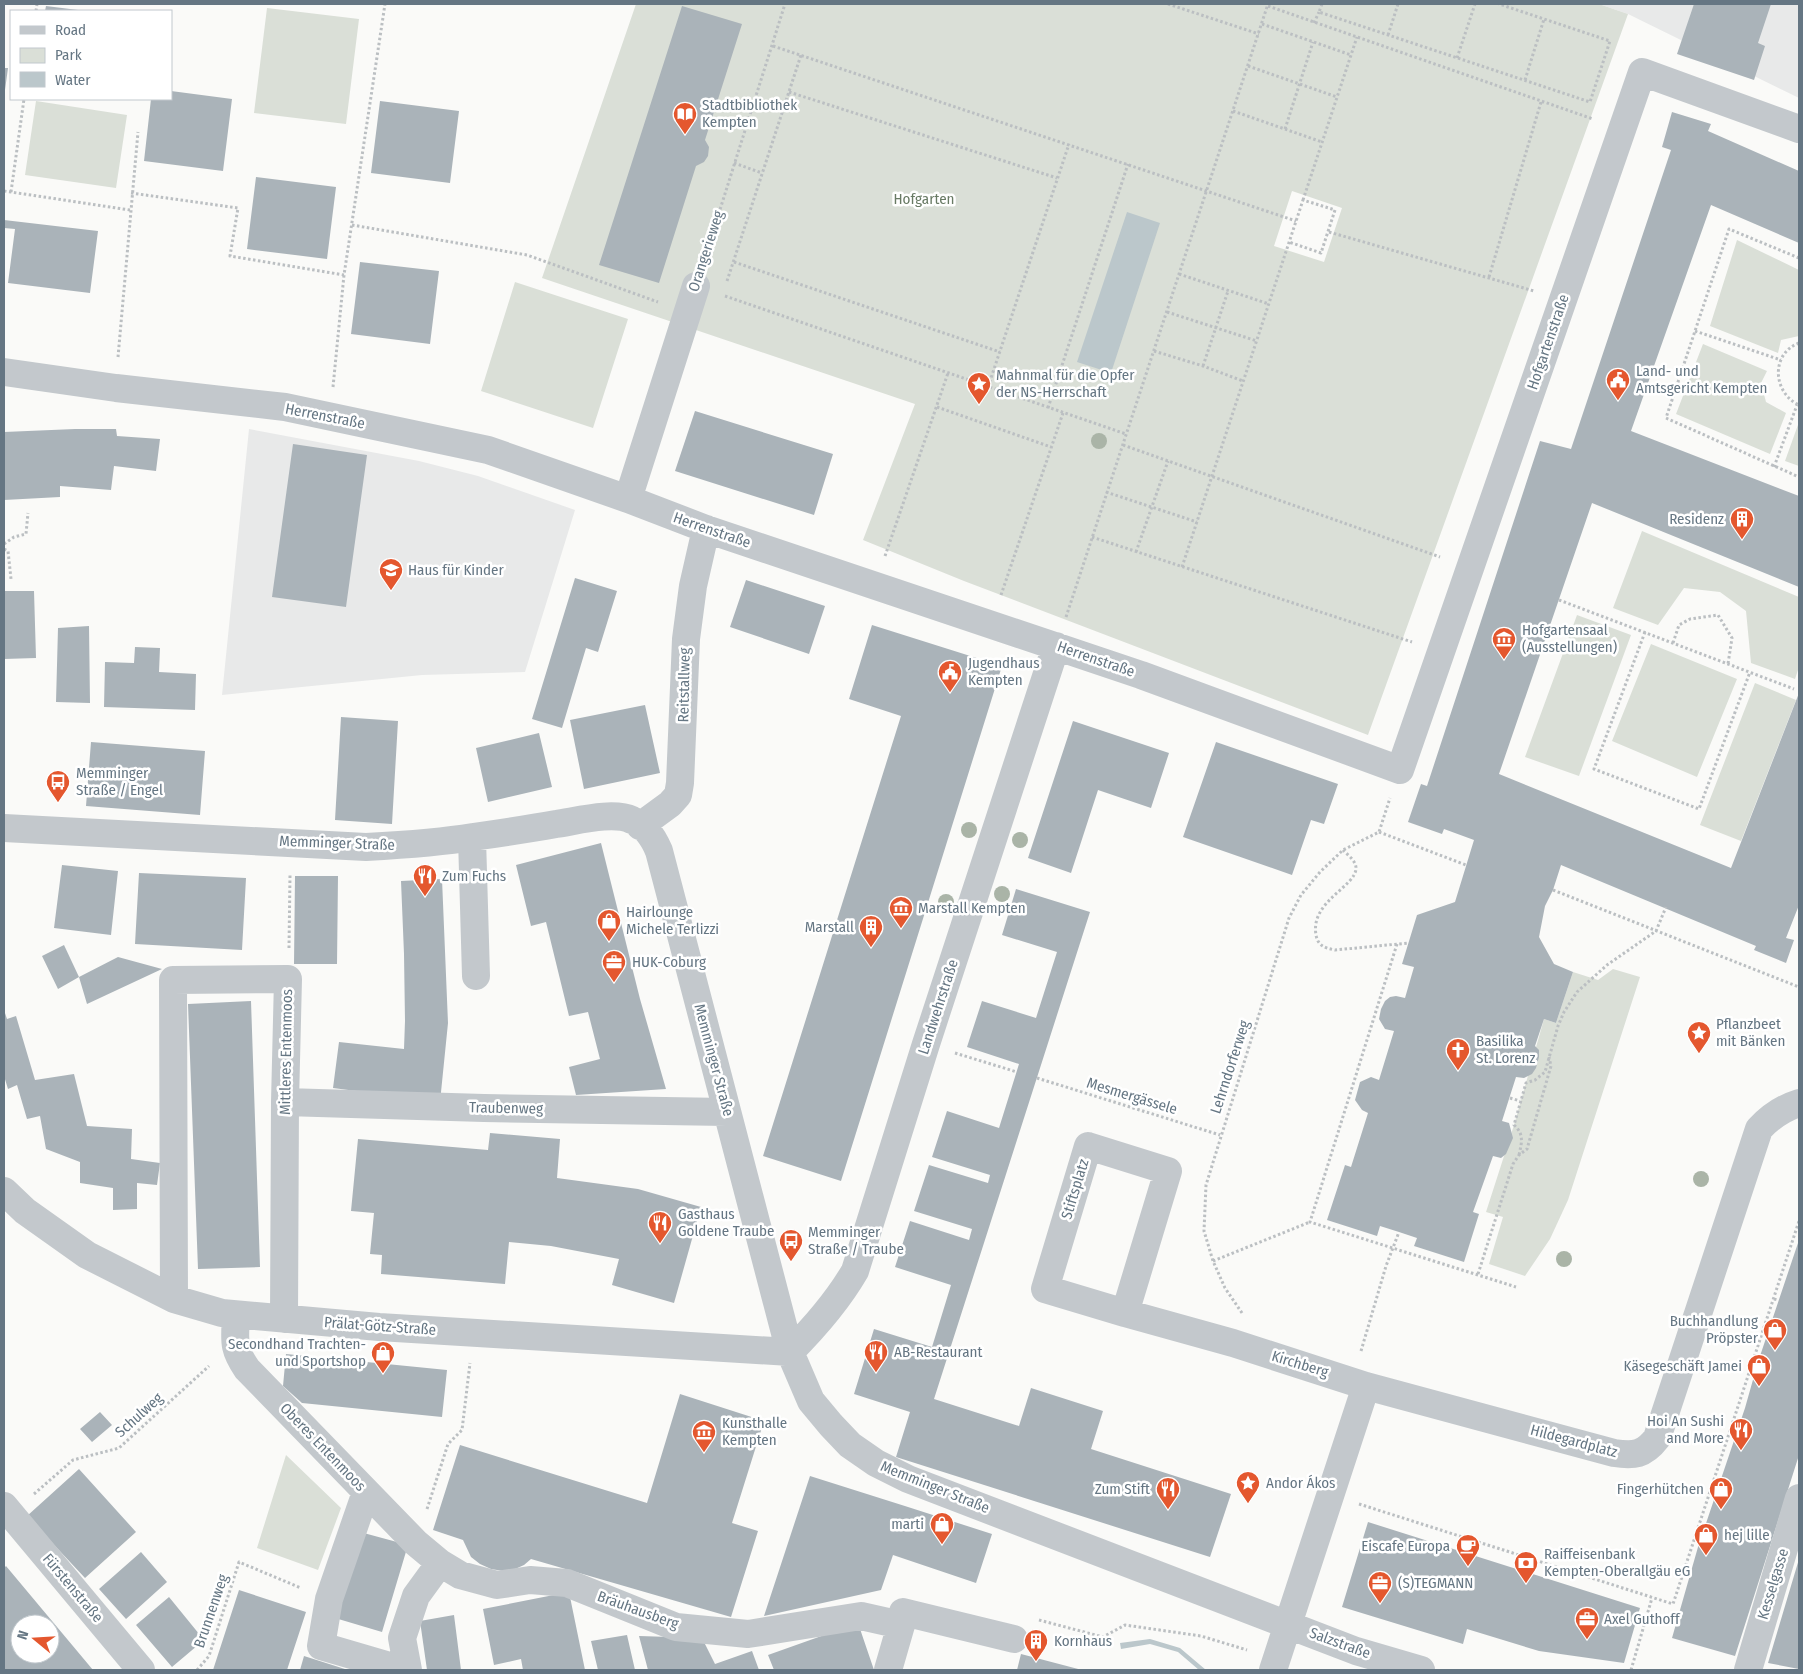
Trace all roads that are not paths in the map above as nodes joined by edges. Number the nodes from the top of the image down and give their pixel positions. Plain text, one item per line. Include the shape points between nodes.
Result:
1 (1799, 129) edge
2 (696, 286) road end
3 (4, 372) edge
4 (628, 499) junction
5 (706, 528) junction
6 (1056, 646) junction
7 (1400, 770) joint
8 (640, 826) junction
9 (4, 828) edge
10 (472, 838) junction
11 (476, 976) dead end
12 (284, 1102) junction
13 (1799, 1103) edge
14 (727, 1112) junction
15 (4, 1191) edge
16 (174, 1299) junction
17 (1125, 1313) junction
18 (236, 1315) junction
19 (284, 1319) junction
20 (1233, 1343) joint
21 (790, 1352) junction
22 (1359, 1383) junction
23 (366, 1492) junction
24 (1799, 1498) edge
25 (4, 1506) edge
26 (440, 1563) junction
27 (901, 1624) junction
28 (1288, 1624) junction
29 (1014, 1639) road end
30 (1275, 1665) edge
31 (141, 1670) edge
32 (403, 1670) edge
33 (408, 1670) edge
34 (888, 1670) edge
35 (1420, 1670) edge
36 (1748, 1670) edge

1 - 7 street, Hofgartenstraße via 1642,72
2 - 4 street, Orangerieweg
3 - 4 street, Herrenstraße via 285,407 488,450
4 - 5 street, Herrenstraße
5 - 6 street, Herrenstraße
5 - 8 street, Reitstallweg via 693,586 686,639 678,795
6 - 7 street, Herrenstraße
6 - 21 street, Landwehrstraße via 855,1271 831,1309
8 - 10 street, Memminger Straße via 619,817 596,818
8 - 14 street, Memminger Straße via 659,851
9 - 10 street, Memminger Straße via 366,847
10 - 11 street
12 - 14 street, Traubenweg
12 - 16 street, Mittleres Entenmoos via 288,979 173,980
12 - 19 street, Mittleres Entenmoos
13 - 22 street, Hildegardplatz via 1771,1117 1759,1129 1657,1438 1649,1448 1628,1455 1614,1453
14 - 21 street, Memminger Straße
15 - 16 street, Prälat-Götz-Straße via 25,1211 88,1255
16 - 18 street, Prälat-Götz-Straße
17 - 17 street, Stiftsplatz via 1168,1171 1088,1146 1045,1289
17 - 20 street, Stiftsplatz
18 - 19 street, Prälat-Götz-Straße
18 - 23 street, Oberes Entenmoos via 234,1344 247,1369
19 - 21 street, Prälat-Götz-Straße
20 - 22 street, Kirchberg
21 - 28 street, Memminger Straße via 811,1401 850,1445 876,1463
22 - 28 street via 1330,1495
23 - 26 street, Oberes Entenmoos
23 - 32 street via 329,1599 321,1646
24 - 36 street, Kesselgasse
25 - 31 street, Fürstenstraße
26 - 27 street, Bräuhausberg via 460,1575 497,1585 530,1580 567,1583 676,1626 748,1634 861,1616
26 - 33 street via 416,1596 402,1638
27 - 29 street via 903,1612
27 - 34 street
28 - 30 street
28 - 35 street, Salzstraße via 1356,1651

